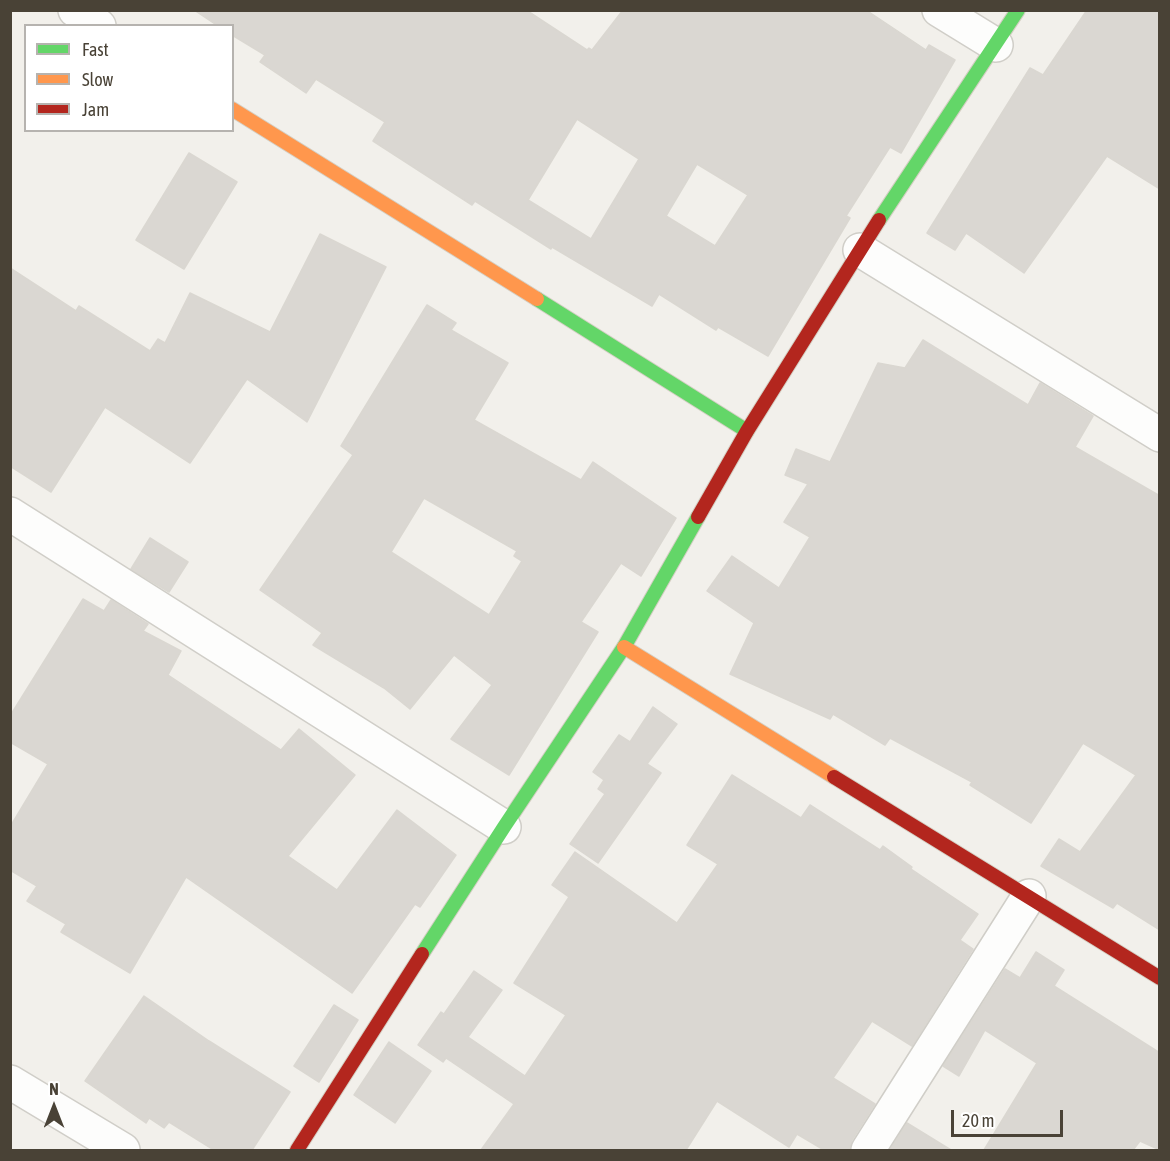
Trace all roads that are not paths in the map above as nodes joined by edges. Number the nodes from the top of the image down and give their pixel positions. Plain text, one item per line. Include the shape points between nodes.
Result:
1 (75, 10) edge
2 (939, 10) edge
3 (1018, 10) edge
4 (96, 24) edge
5 (996, 45) junction
6 (234, 110) edge
7 (860, 250) junction
8 (747, 431) junction
9 (1160, 435) edge
10 (10, 514) edge
11 (624, 647) junction
12 (504, 826) junction
13 (1029, 897) junction
14 (1160, 978) edge
15 (10, 1082) edge
16 (123, 1150) edge
17 (297, 1150) edge
18 (868, 1150) edge

1 - 4 street
2 - 5 street
3 - 5 street
5 - 7 street
6 - 8 street
7 - 8 street
7 - 9 street
8 - 11 street
10 - 12 street
11 - 12 street
11 - 13 street
12 - 17 street
13 - 14 street
13 - 18 street
15 - 16 street

